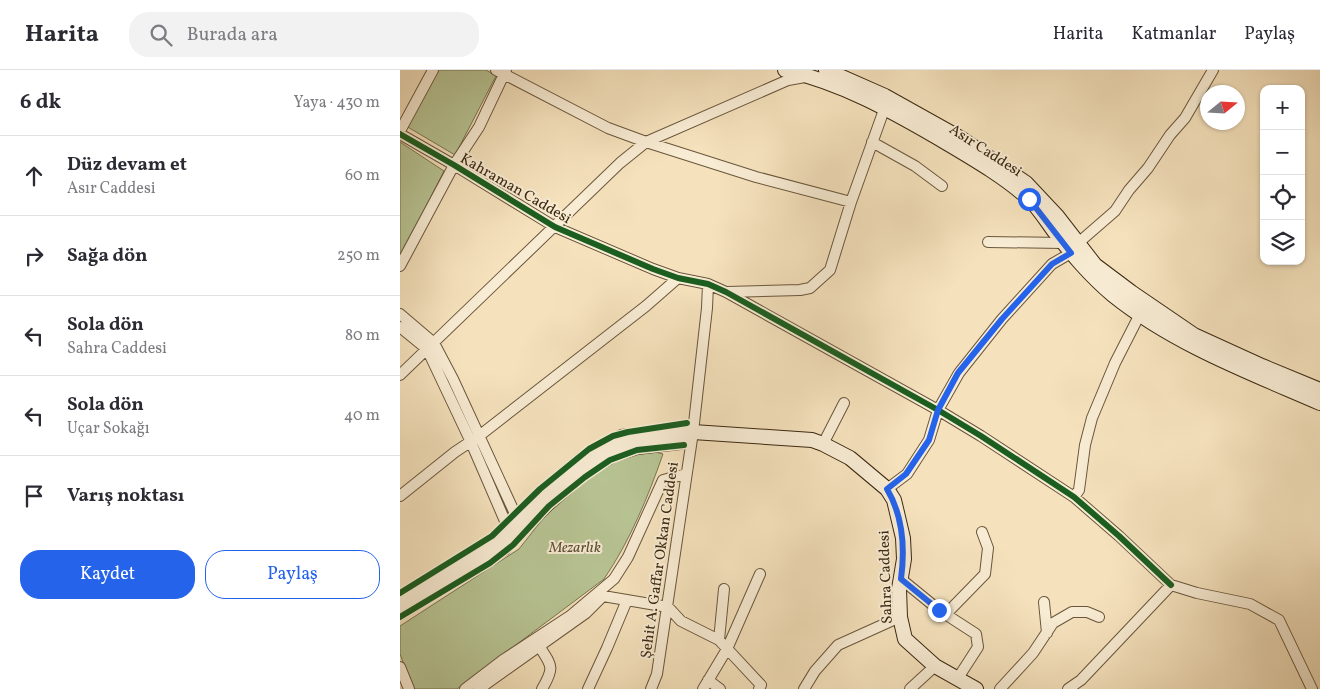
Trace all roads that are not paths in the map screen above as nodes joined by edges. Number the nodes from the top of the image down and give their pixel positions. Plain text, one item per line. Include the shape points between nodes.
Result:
1 (433, 70) edge
2 (785, 70) edge
3 (826, 70) edge
4 (1213, 70) edge
5 (502, 71) edge
6 (811, 76) junction
7 (885, 107) junction
8 (400, 132) edge
9 (646, 142) junction
10 (872, 142) junction
11 (454, 165) junction
12 (942, 186) dead end
13 (851, 202) junction
14 (555, 227) junction
15 (988, 242) dead end
16 (1071, 247) junction
17 (400, 266) edge
18 (678, 278) junction
19 (708, 284) junction
20 (726, 292) junction
21 (400, 314) edge
22 (1140, 314) junction
23 (400, 327) edge
24 (430, 346) junction
25 (400, 375) edge
26 (1320, 390) edge
27 (844, 403) dead end
28 (1320, 403) edge
29 (938, 410) junction
30 (693, 432) junction
31 (474, 438) junction
32 (823, 444) junction
33 (686, 474) junction
34 (887, 489) junction
35 (400, 496) edge
36 (1074, 497) junction
37 (513, 523) junction
38 (982, 532) dead end
39 (760, 574) dead end
40 (901, 579) junction
41 (1171, 585) junction
42 (724, 589) dead end
43 (400, 599) edge
44 (627, 600) junction
45 (1044, 602) dead end
46 (668, 607) junction
47 (400, 612) edge
48 (946, 614) junction
49 (900, 617) junction
50 (1099, 617) dead end
51 (1047, 633) junction
52 (719, 640) junction
53 (539, 646) junction
54 (727, 648) junction
55 (935, 666) junction
56 (400, 667) edge
57 (958, 678) junction
58 (706, 684) edge
59 (409, 689) edge
60 (465, 689) edge
61 (479, 689) edge
62 (542, 689) edge
63 (588, 689) edge
64 (651, 689) edge
65 (720, 689) edge
66 (759, 689) edge
67 (804, 689) edge
68 (910, 689) edge
69 (976, 689) edge
70 (1000, 689) edge
71 (1068, 689) edge
72 (1312, 689) edge

1 - 8 street
2 - 6 street, Asır Caddesi
3 - 16 street, Asır Caddesi via 885,96 962,139 1026,183 1057,216
4 - 16 street via 1185,118 1115,211
5 - 9 street via 608,128
5 - 11 street via 479,127
6 - 7 street, Asır Caddesi
6 - 9 street via 788,80
7 - 10 street
7 - 16 street, Asır Caddesi via 1006,181 1029,199
8 - 11 street, Kahraman Caddesi
9 - 13 street via 756,177
9 - 14 street
10 - 12 street via 915,166
10 - 13 street
11 - 14 street, Kahraman Caddesi
11 - 17 street
13 - 20 street via 830,270 810,288
14 - 18 street, Kahraman Caddesi
14 - 24 street
15 - 16 street
16 - 22 street, Asır Caddesi via 1078,262 1112,294
16 - 26 street, Asır Caddesi via 1194,335
16 - 29 street via 1002,319 958,373
18 - 19 street, Kahraman Caddesi
18 - 31 street
19 - 20 street, Kahraman Caddesi
19 - 30 street, Şehit A. Gaffar Okkan Caddesi
20 - 29 street, Kahraman Caddesi
21 - 24 street
22 - 28 street, Asır Caddesi via 1199,349
22 - 36 street via 1092,418 1079,490
23 - 24 street
24 - 25 street
24 - 31 street
27 - 32 street
29 - 34 street via 929,440 906,474
29 - 36 street, Kahraman Caddesi
30 - 32 street, Sahra Caddesi via 812,440
30 - 33 street, Şehit A. Gaffar Okkan Caddesi
30 - 37 street, Sahra Caddesi via 680,429 622,437 584,458 542,493
30 - 47 street via 680,442 638,446 609,456 554,498 504,548
31 - 35 street
31 - 37 street
32 - 34 street, Sahra Caddesi via 850,458
33 - 46 street, Şehit A. Gaffar Okkan Caddesi
33 - 60 street via 663,480 628,557 603,590
34 - 40 street, Sahra Caddesi via 894,500 903,538
36 - 41 street, Kahraman Caddesi
37 - 43 street, Sahra Caddesi via 476,553
38 - 48 street via 988,548 985,574
39 - 54 street
40 - 48 street
40 - 49 street, Sahra Caddesi
41 - 71 street via 1081,680
41 - 72 street via 1250,604 1278,620
42 - 52 street
44 - 46 street
44 - 53 street via 602,596 586,613
44 - 63 street
45 - 51 street
46 - 52 street via 681,621
46 - 64 street, Şehit A. Gaffar Okkan Caddesi via 657,674
48 - 57 street via 976,634 978,647
49 - 55 street, Sahra Caddesi via 905,639
49 - 67 street via 838,645
50 - 51 street via 1086,612 1072,612 1053,624
51 - 70 street
52 - 54 street
53 - 61 street
53 - 62 street via 550,664 550,675
54 - 58 street
54 - 66 street via 761,685
55 - 57 street, Sahra Caddesi
55 - 68 street
56 - 59 street
57 - 69 street, Sahra Caddesi
58 - 65 street

